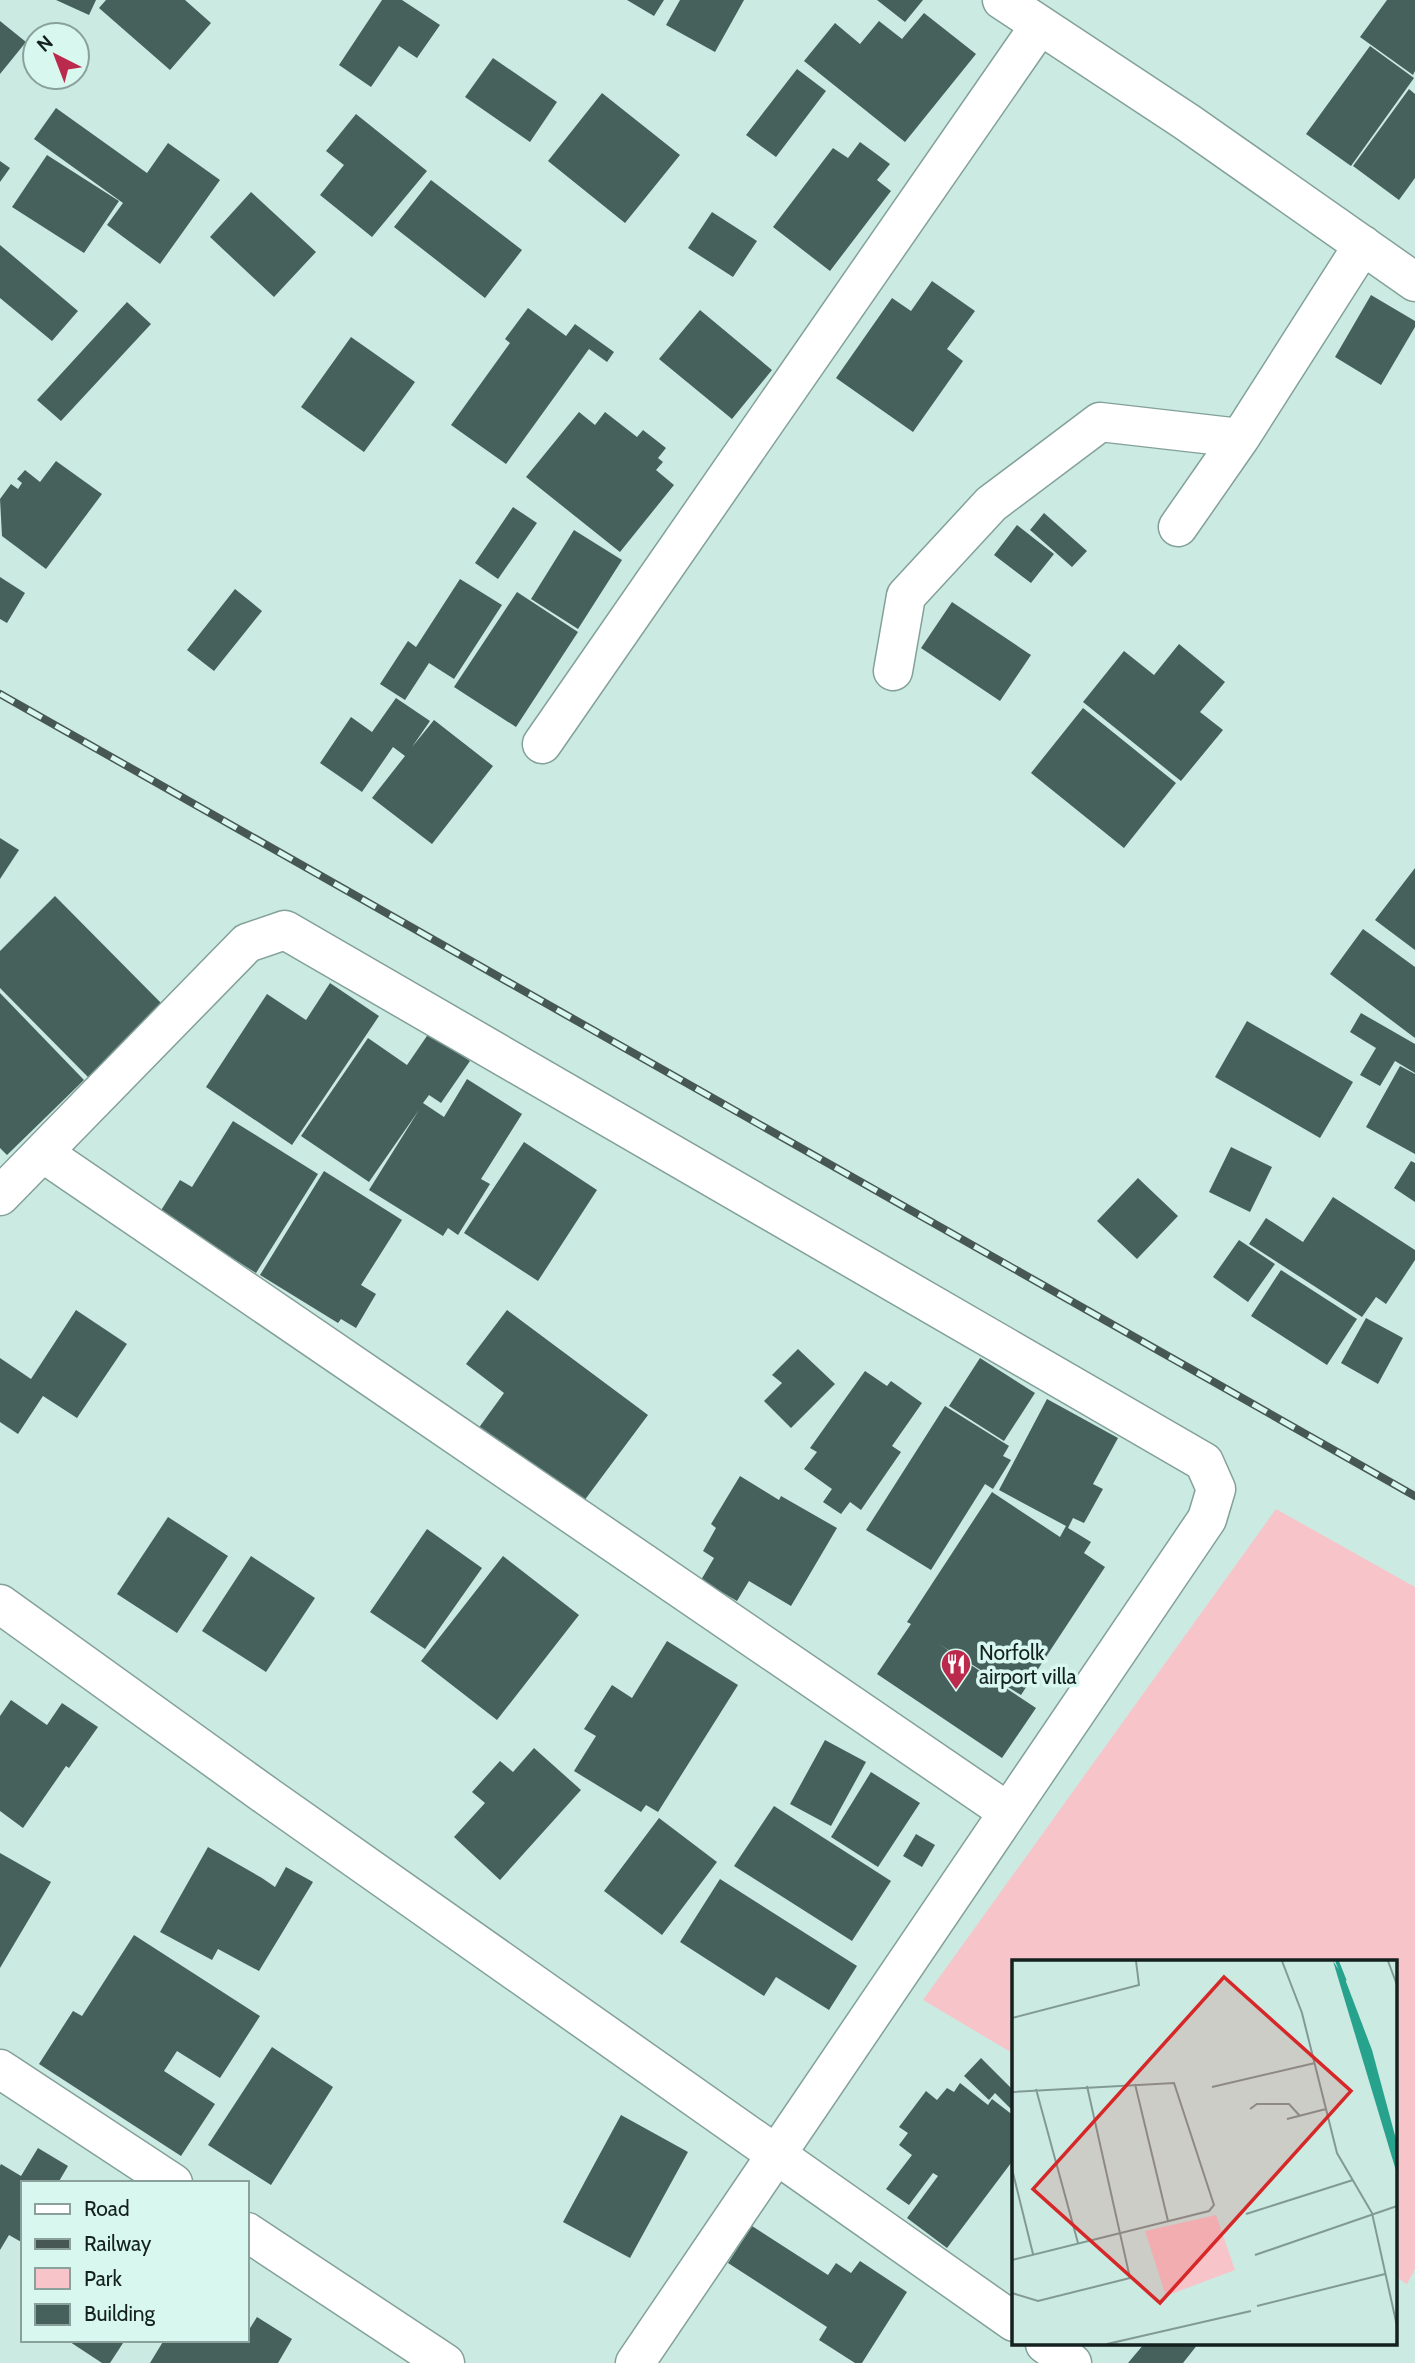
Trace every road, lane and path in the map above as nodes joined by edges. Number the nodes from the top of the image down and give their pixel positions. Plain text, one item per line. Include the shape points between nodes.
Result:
1 (1002, 0) edge
2 (1040, 25) junction
3 (1363, 245) junction
4 (1415, 282) edge
5 (1240, 438) junction
6 (1178, 527) dead end
7 (893, 670) dead end
8 (542, 744) dead end
9 (43, 1153) junction
10 (0, 1196) edge
11 (0, 1604) edge
12 (1008, 1812) junction
13 (0, 2069) edge
14 (776, 2155) junction
15 (170, 2181) edge
16 (248, 2233) edge
17 (1012, 2321) edge
18 (1048, 2346) edge
19 (446, 2363) edge
20 (635, 2363) edge
21 (1072, 2363) edge

1 - 2 street
2 - 3 street
2 - 8 street
3 - 4 street
3 - 5 street
5 - 6 street
5 - 7 street via 1100,422 991,504 906,596
9 - 10 street
9 - 12 street
9 - 12 street via 247,943 285,930 1204,1462 1216,1489 1207,1519
11 - 14 street
12 - 14 street
13 - 15 street
14 - 17 street
14 - 20 street
16 - 19 street
18 - 21 street

